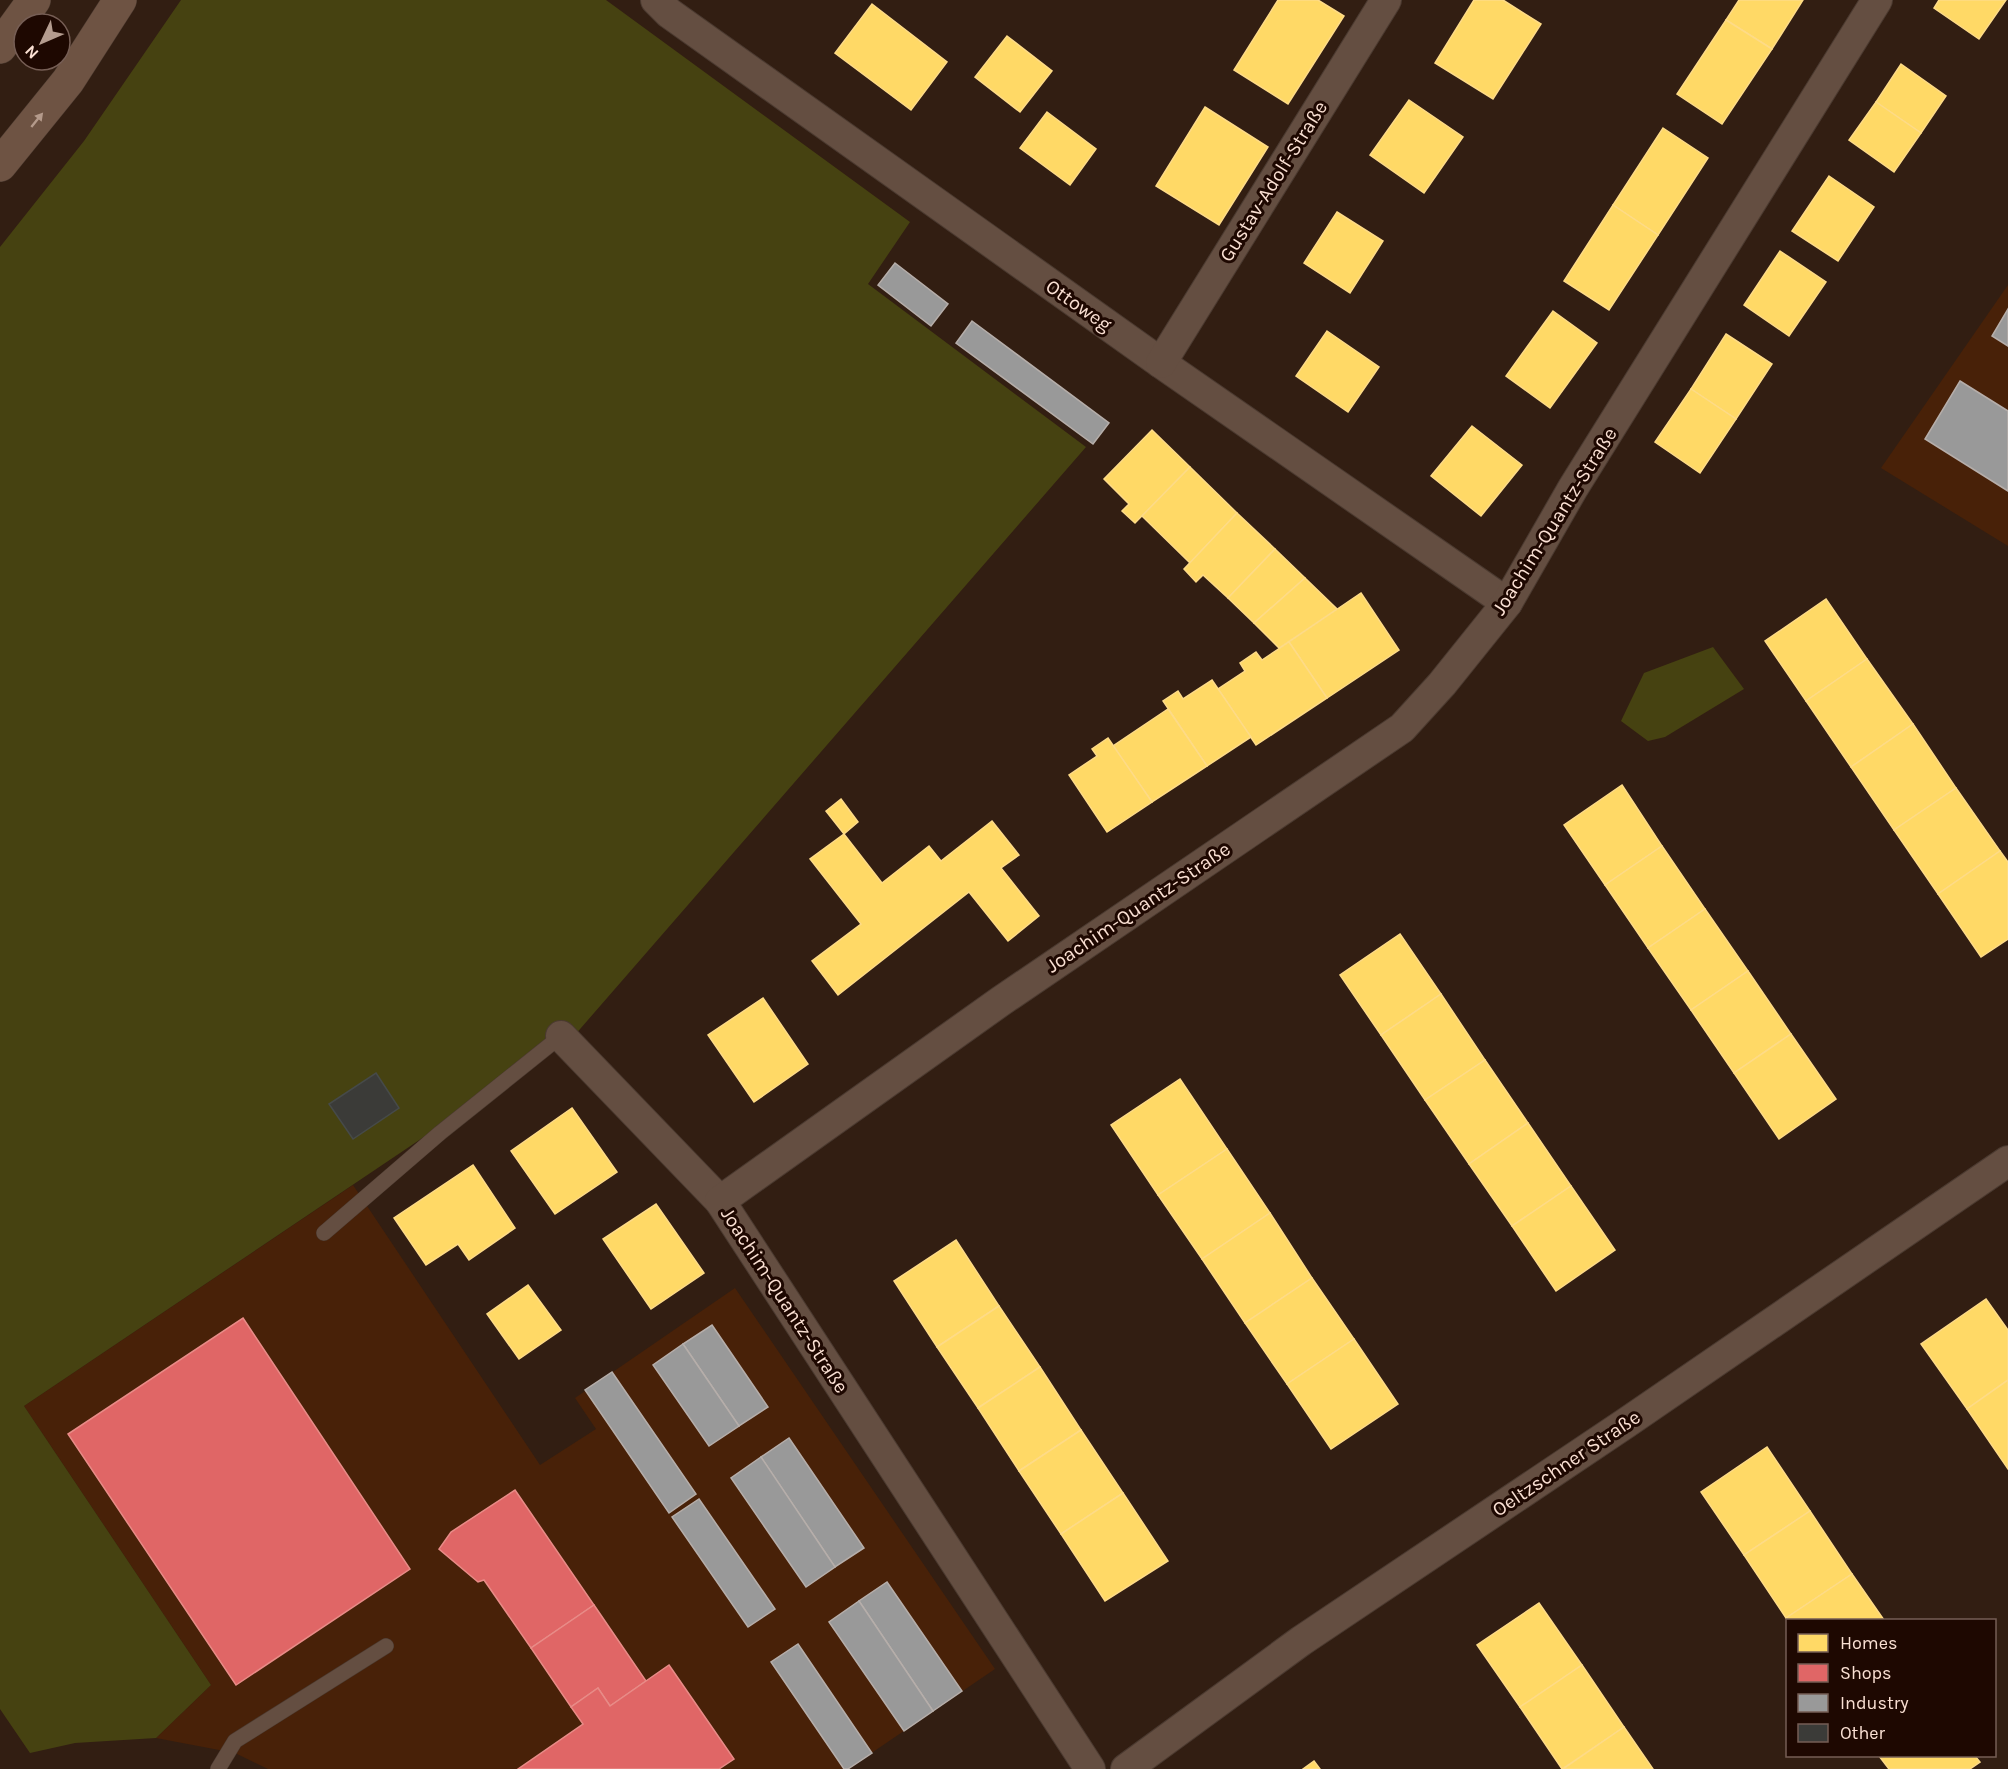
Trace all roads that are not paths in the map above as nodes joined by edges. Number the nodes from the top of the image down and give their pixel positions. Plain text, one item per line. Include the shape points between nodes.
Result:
1 (34, 0) edge
2 (120, 0) edge
3 (656, 0) edge
4 (1386, 0) edge
5 (1877, 0) edge
6 (0, 47) edge
7 (0, 165) edge
8 (1161, 363) junction
9 (1507, 603) junction
10 (561, 1036) joint
11 (2008, 1161) edge
12 (720, 1200) junction
13 (324, 1233) dead end
14 (386, 1646) dead end
15 (218, 1769) edge
16 (1090, 1769) edge
17 (1126, 1769) edge

1 - 6 main road
7 -> 2 main road via 68,81
3 - 8 street, Ottoweg
4 - 8 street, Gustav-Adolf-Straße
5 - 9 street, Joachim-Quantz-Straße via 1573,488
8 - 9 street, Ottoweg
9 - 12 street, Joachim-Quantz-Straße via 1402,728 1001,1001
10 - 12 street
10 - 13 lane
11 - 17 street, Oeltzschner Straße via 1301,1641
12 - 16 street, Joachim-Quantz-Straße
14 - 15 lane via 235,1741

